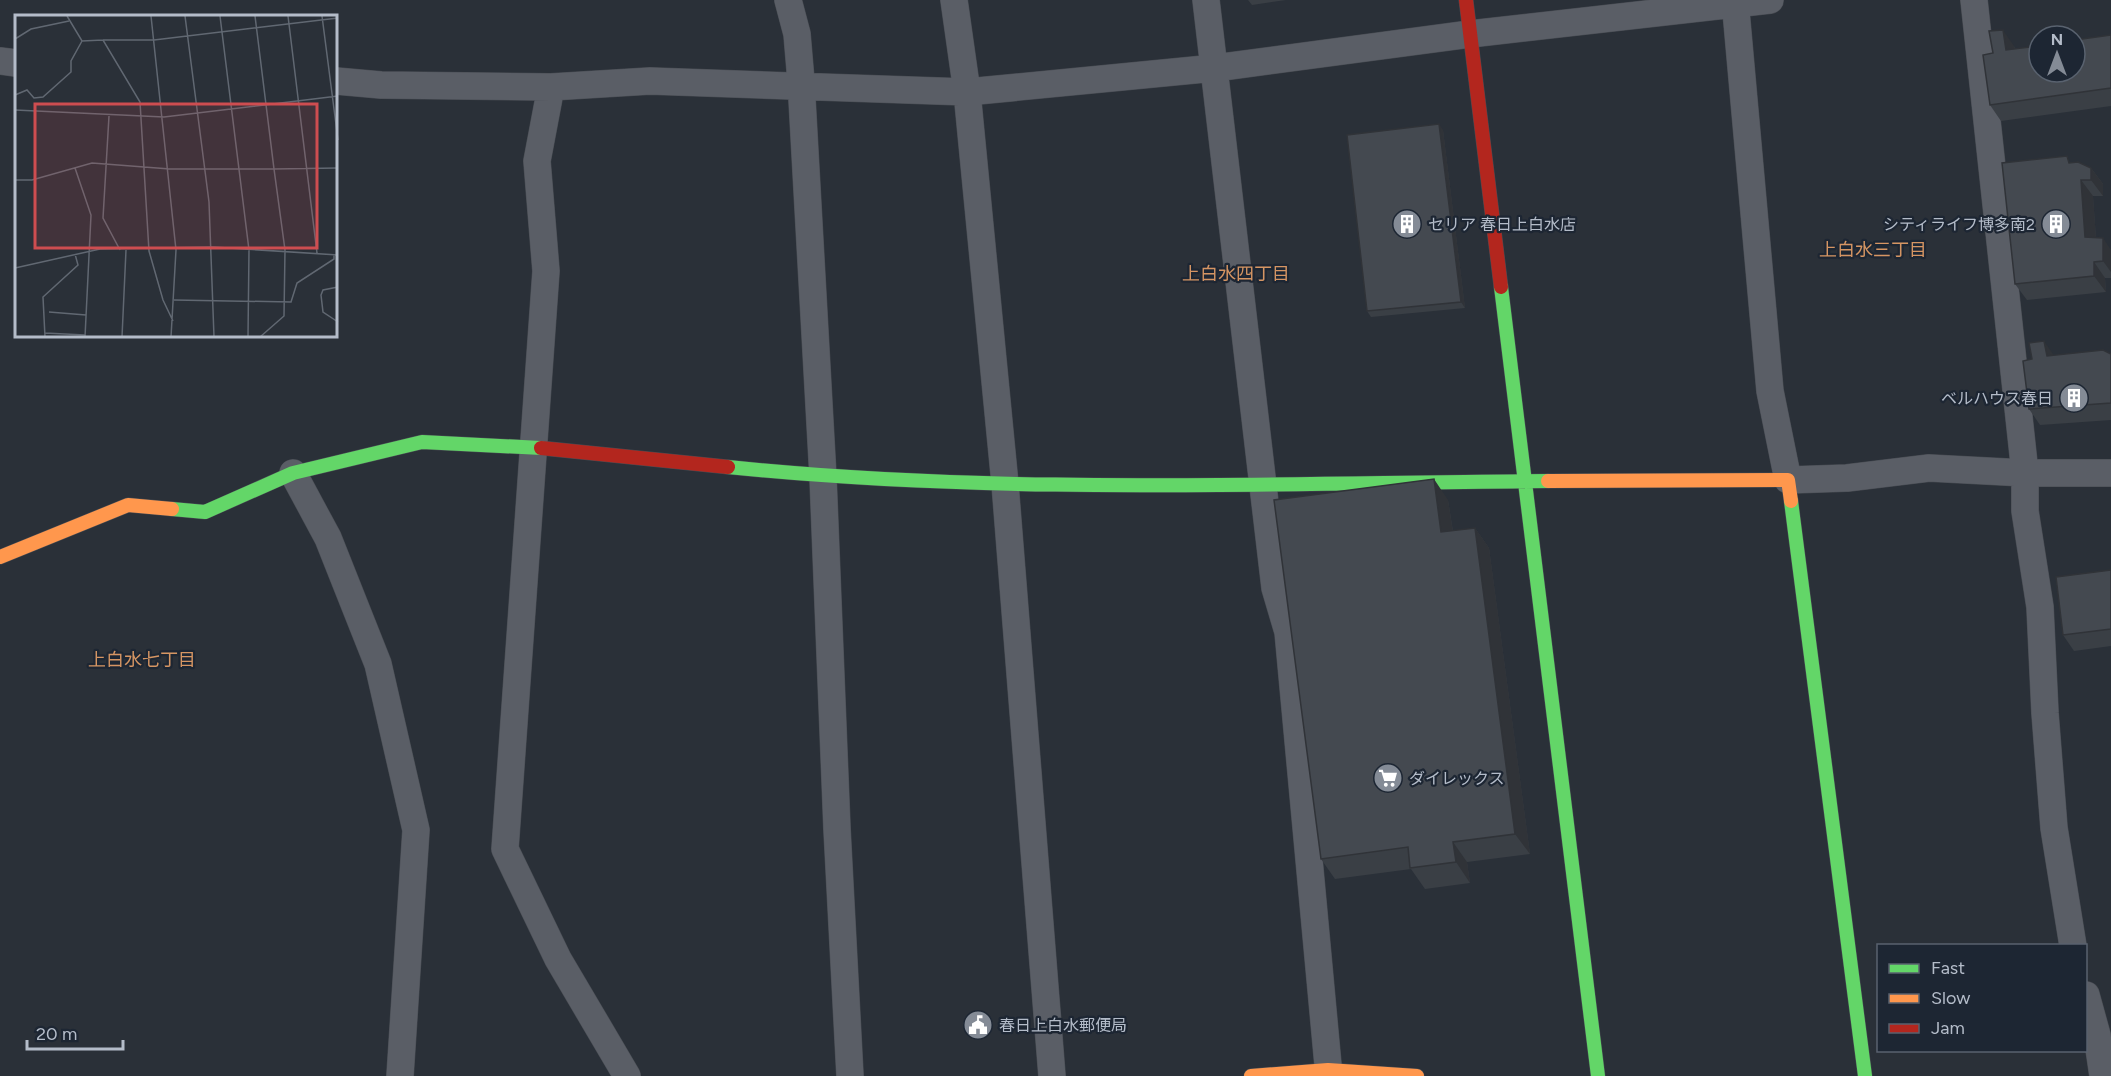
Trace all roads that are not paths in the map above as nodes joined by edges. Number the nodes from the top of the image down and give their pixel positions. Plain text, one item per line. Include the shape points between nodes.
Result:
1 (788, 0) edge
2 (954, 0) edge
3 (1206, 0) edge
4 (1466, 0) edge
5 (1770, 0) edge
6 (1974, 0) edge
7 (1735, 2) edge
8 (1470, 34) junction
9 (0, 61) edge
10 (15, 63) edge
11 (1215, 68) junction
12 (338, 81) edge
13 (551, 87) junction
14 (801, 87) junction
15 (967, 92) junction
16 (533, 447) junction
17 (293, 473) junction
18 (2025, 473) junction
19 (2111, 473) edge
20 (823, 477) junction
21 (1788, 480) junction
22 (1526, 483) junction
23 (1005, 484) junction
24 (1265, 484) junction
25 (0, 557) edge
26 (2073, 944) edge
27 (2087, 1002) edge
28 (1328, 1073) edge
29 (400, 1076) edge
30 (627, 1076) edge
31 (850, 1076) edge
32 (1052, 1076) edge
33 (1251, 1076) edge
34 (1417, 1076) edge
35 (1598, 1076) edge
36 (1865, 1076) edge
37 (2103, 1076) edge

1 - 14 street via 797,34
2 - 15 street
3 - 11 street
4 - 8 street
5 - 7 street
6 - 18 street
7 - 8 street
7 - 21 street via 1770,392
8 - 11 street
8 - 22 street
9 - 10 street
11 - 15 street
11 - 24 street
12 - 13 street
13 - 14 street via 650,81
13 - 16 street via 537,161 546,271
14 - 15 street
14 - 20 street
15 - 23 street
16 - 17 street via 422,442
16 - 20 street
16 - 30 street via 505,849 558,959
17 - 25 street via 205,512 128,505
17 - 29 street via 328,538 378,664 416,830
18 - 19 street
18 - 21 street via 1929,468 1847,478
18 - 26 street via 2025,511 2040,607 2054,828
20 - 23 street
20 - 31 street
21 - 22 street
21 - 36 street
22 - 24 street
22 - 35 street
23 - 24 street
23 - 32 street
24 - 28 street via 1275,588 1288,632
27 - 37 street
28 - 33 street
28 - 34 street

